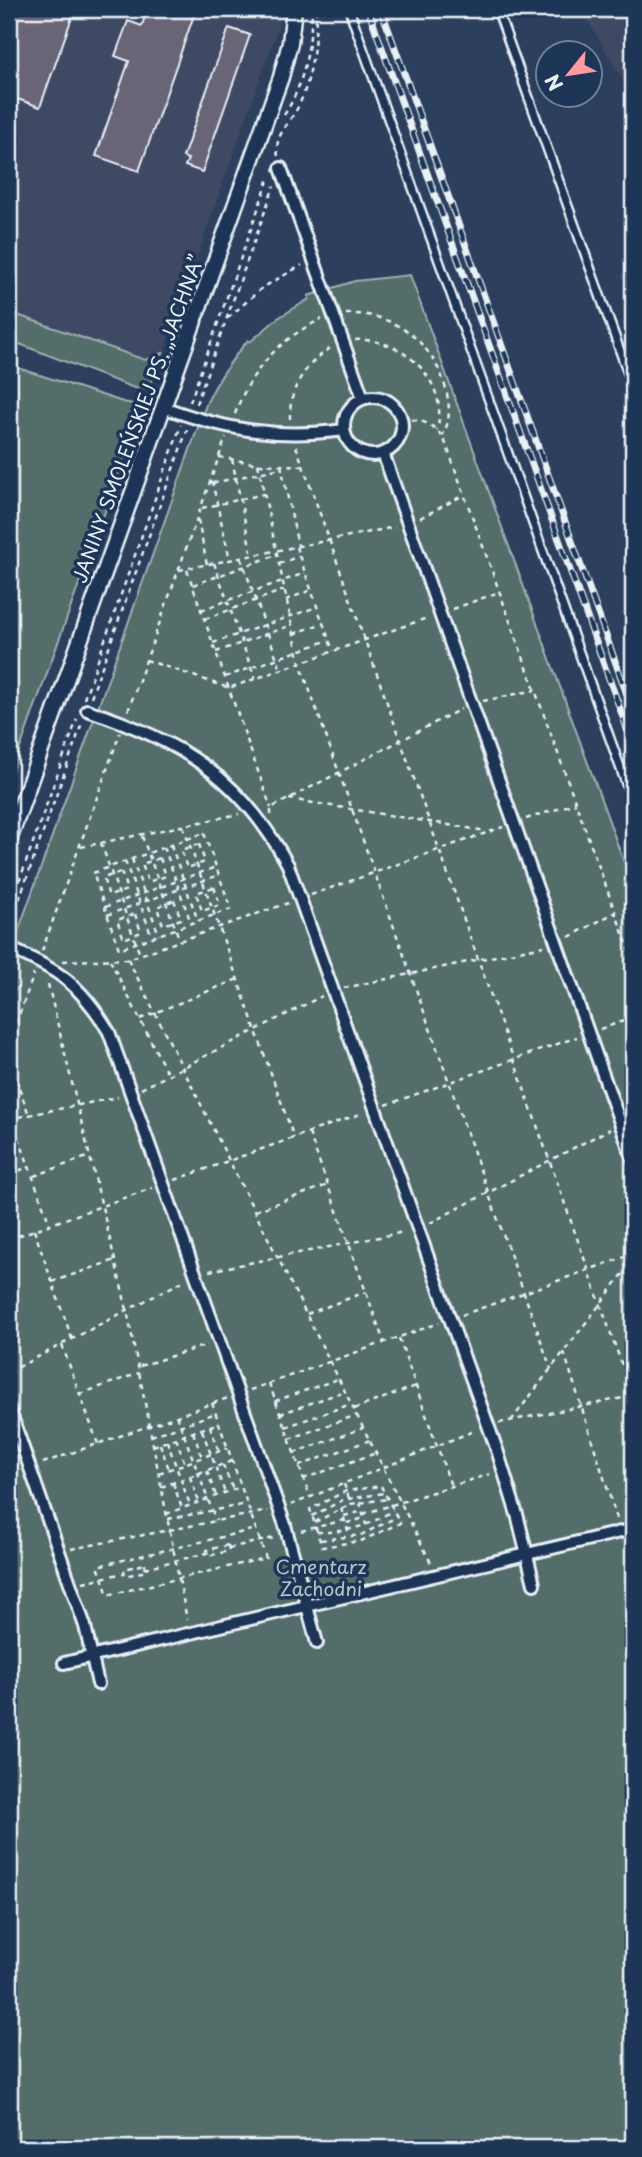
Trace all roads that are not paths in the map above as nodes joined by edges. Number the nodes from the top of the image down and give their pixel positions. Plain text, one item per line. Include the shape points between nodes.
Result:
1 (293, 9) edge
2 (349, 9) edge
3 (497, 9) edge
4 (281, 168) road end
5 (633, 387) edge
6 (363, 398) junction
7 (163, 407) junction
8 (344, 430) junction
9 (383, 453) junction
10 (82, 710) road end
11 (633, 803) edge
12 (9, 840) edge
13 (9, 948) edge
14 (633, 1159) edge
15 (9, 1408) edge
16 (633, 1529) edge
17 (527, 1554) junction
18 (534, 1584) dead end
19 (308, 1605) junction
20 (317, 1643) dead end
21 (93, 1656) junction
22 (64, 1663) dead end
23 (97, 1684) dead end

1 - 7 street, JANINY SMOLEŃSKIEJ PS. „JACHNA” via 281,76
2 - 11 lane
3 - 5 lane
4 - 6 street
6 - 8 street via 348,411
6 - 9 street via 389,401 401,419 400,438
7 - 8 street via 230,428 292,435
7 - 12 street, JANINY SMOLEŃSKIEJ PS. „JACHNA”
8 - 9 street via 358,451
9 - 14 street
10 - 17 street via 167,741 226,783 266,829 292,876 488,1426
13 - 19 street via 41,962 75,986 109,1032 279,1509
15 - 21 street
16 - 17 street
17 - 18 street
17 - 19 street
19 - 20 street
19 - 21 street
21 - 22 street
21 - 23 street

